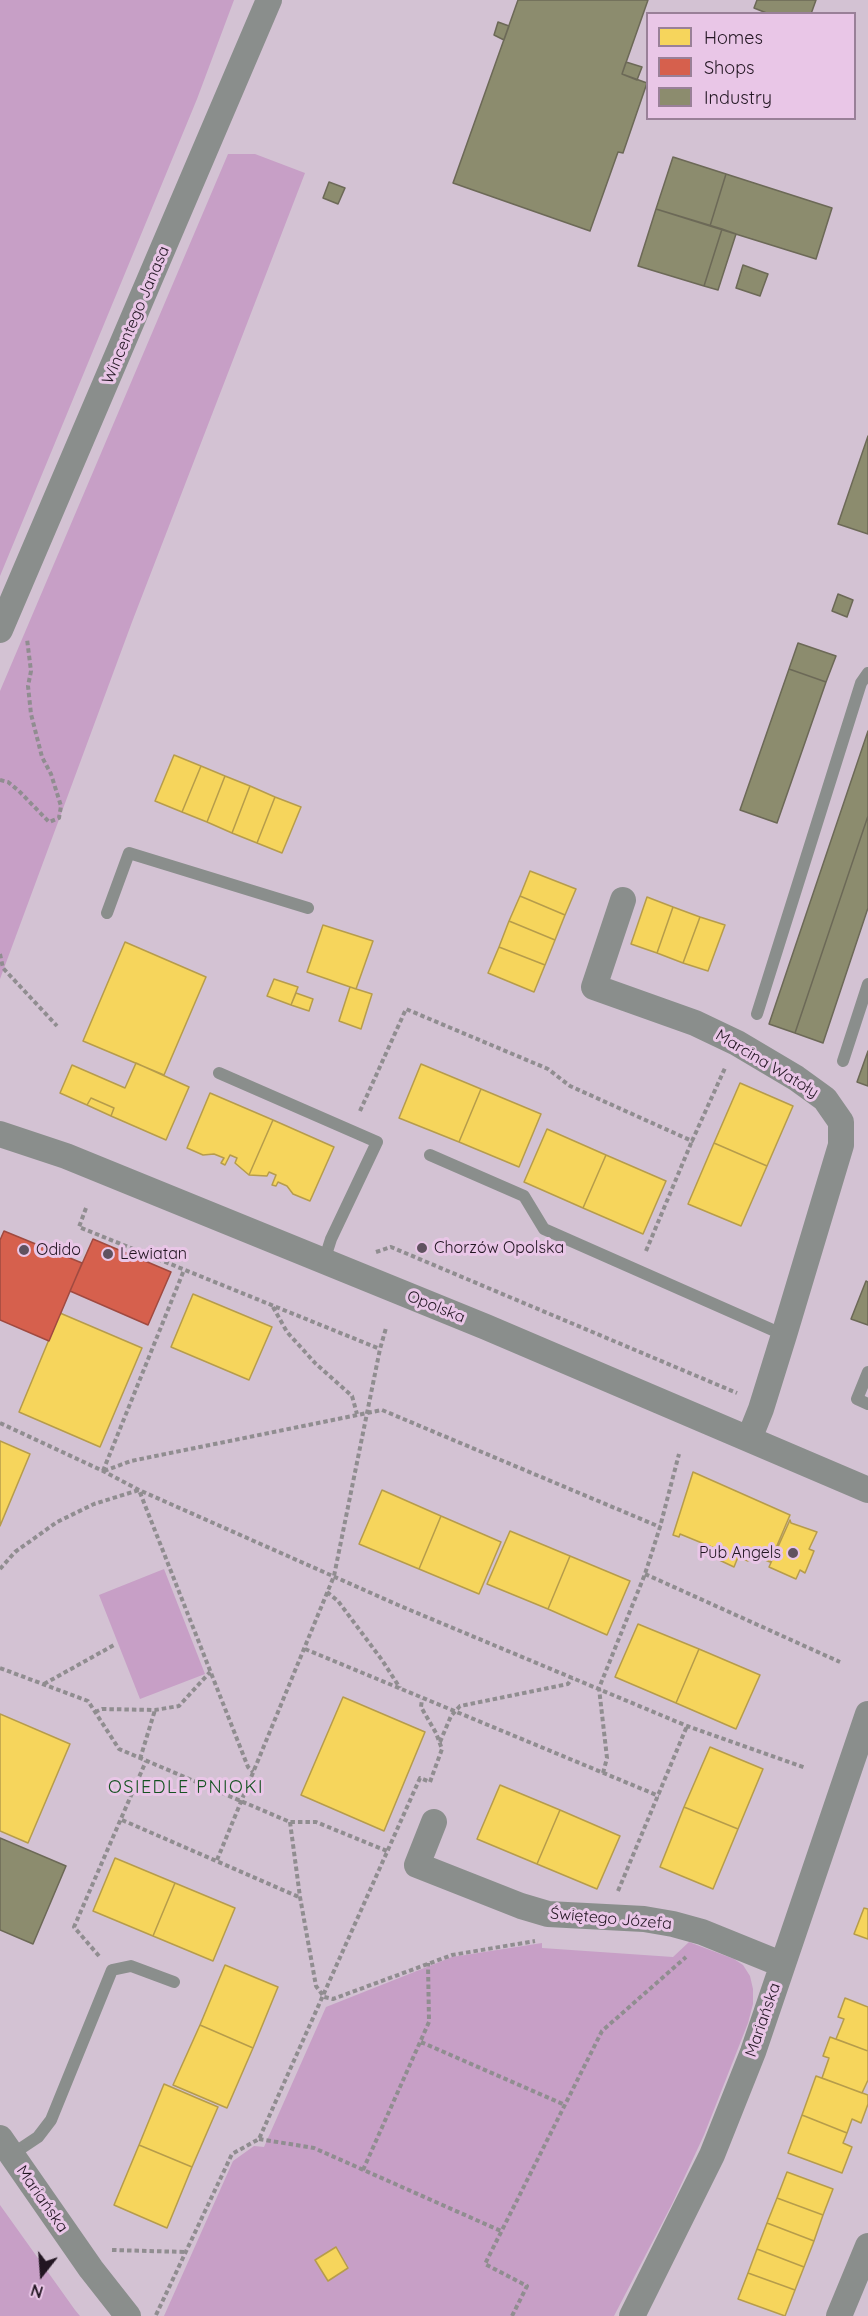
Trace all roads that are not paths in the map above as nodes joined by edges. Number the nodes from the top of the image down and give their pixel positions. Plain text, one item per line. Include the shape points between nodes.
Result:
1 (269, 0) edge
2 (2, 624) edge
3 (868, 673) edge
4 (623, 900) dead end
5 (308, 908) dead end
6 (107, 913) dead end
7 (868, 984) edge
8 (757, 1014) dead end
9 (843, 1060) dead end
10 (219, 1073) dead end
11 (2, 1140) edge
12 (430, 1155) dead end
13 (324, 1261) junction
14 (784, 1335) junction
15 (868, 1372) edge
16 (868, 1404) edge
17 (749, 1439) junction
18 (868, 1490) edge
19 (868, 1714) edge
20 (862, 1755) edge
21 (434, 1822) dead end
22 (781, 1964) junction
23 (174, 1982) dead end
24 (5, 2146) edge
25 (868, 2246) edge
26 (128, 2316) edge
27 (632, 2316) edge
28 (838, 2316) edge

1 - 2 street, Wincentego Janasa
3 - 8 lane via 861,683
4 - 14 street, Marcina Watoły via 594,987 737,1043 825,1099 841,1122 841,1145
5 - 6 lane via 129,853
7 - 9 lane
10 - 13 lane via 377,1142
11 - 13 street, Opolska via 66,1156
12 - 14 lane via 524,1196 544,1229
13 - 17 street, Opolska
14 - 17 street, Marcina Watoły
15 - 16 lane via 857,1399
17 - 18 street, Opolska
19 - 20 street, Mariańska
20 - 22 street, Mariańska
21 - 22 street, Świętego Józefa via 417,1864 548,1914 673,1924
22 - 27 street, Mariańska via 753,2052 712,2155
23 - 24 lane via 131,1966 112,1970 51,2120 38,2137
24 - 26 street, Mariańska
25 - 28 street

